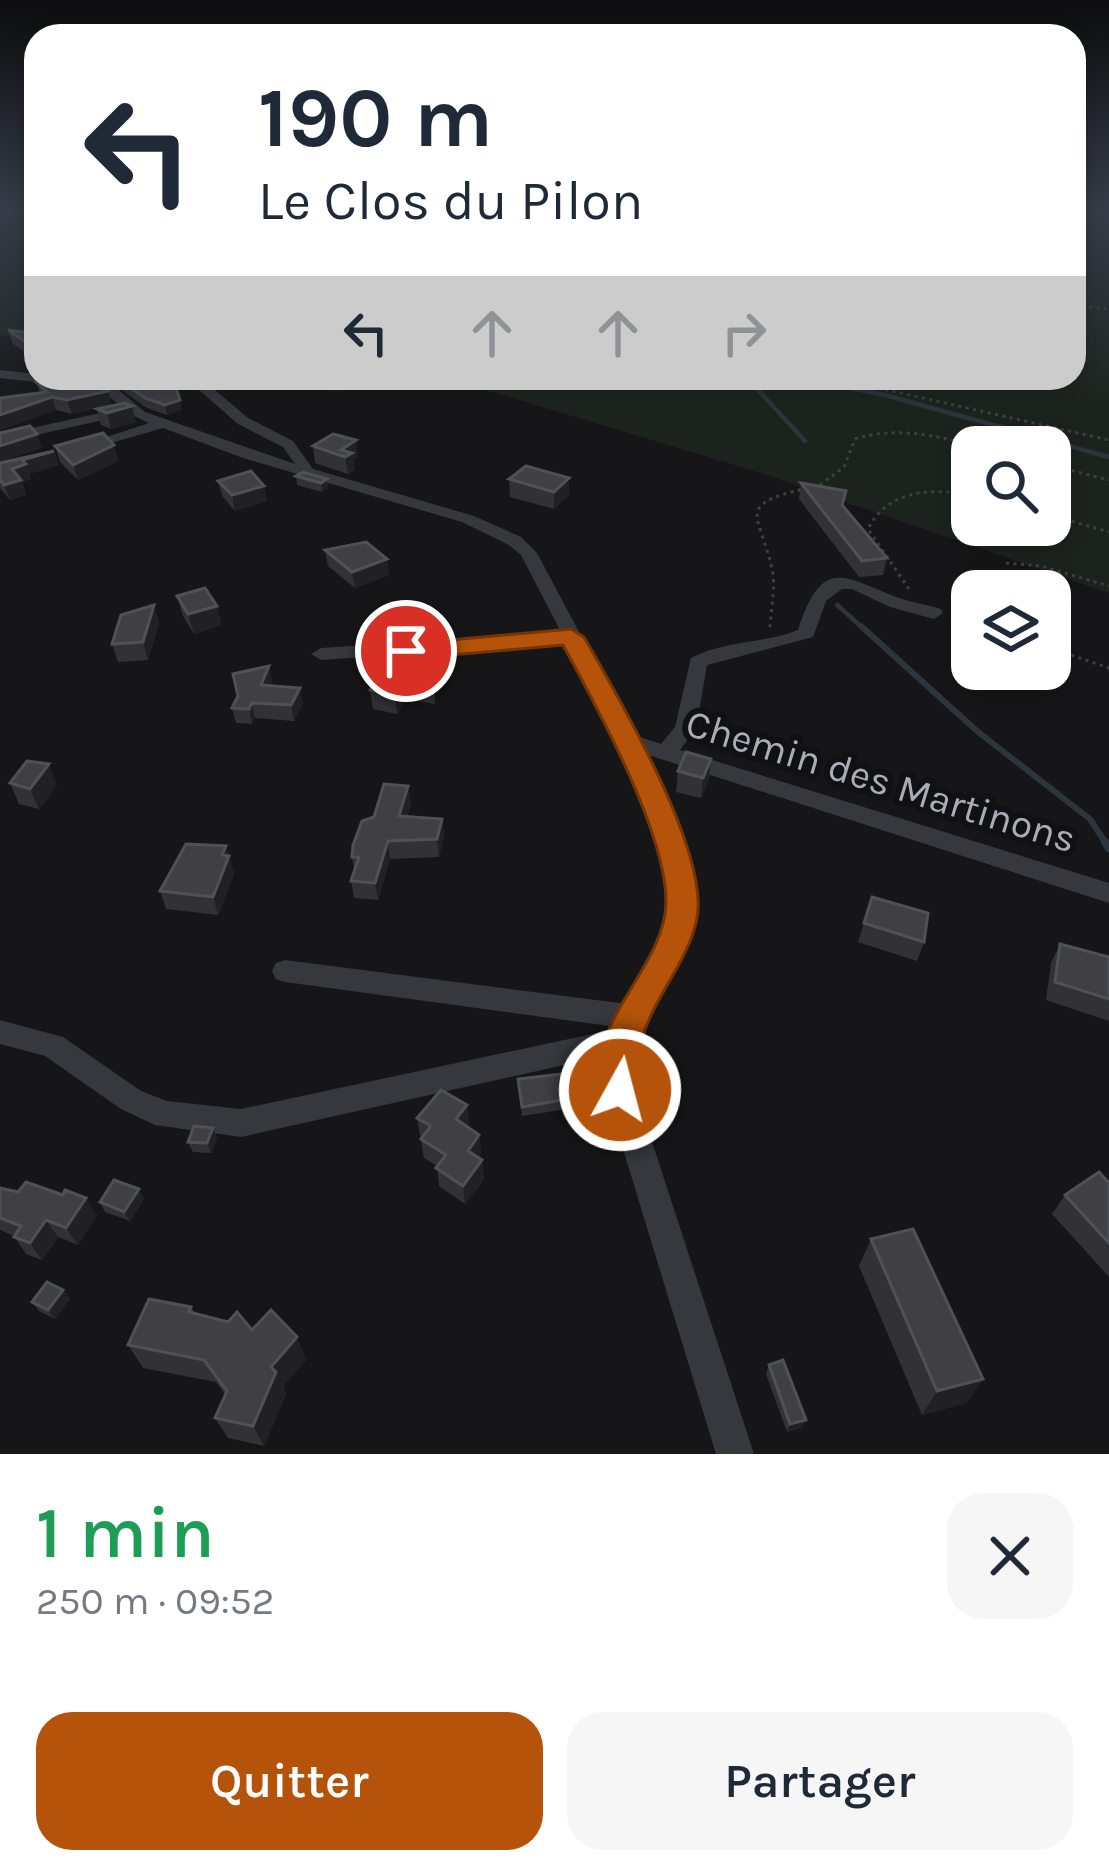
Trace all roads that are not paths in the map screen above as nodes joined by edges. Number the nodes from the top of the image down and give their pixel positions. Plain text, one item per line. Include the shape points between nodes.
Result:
1 (110, 390) edge
2 (205, 390) edge
3 (132, 409) junction
4 (163, 424) junction
5 (0, 439) edge
6 (70, 449) edge
7 (306, 469) junction
8 (934, 613) road end
9 (571, 637) junction
10 (321, 654) dead end
11 (629, 741) junction
12 (667, 751) junction
13 (1109, 893) edge
14 (285, 971) dead end
15 (628, 1029) junction
16 (0, 1032) edge
17 (734, 1454) edge

1 - 3 street
2 - 7 street via 243,422 288,444
3 - 4 street
3 - 5 street
4 - 6 street
4 - 7 street
7 - 9 street via 515,541
8 - 12 street via 864,584 840,583 816,601 806,633 698,662 685,729
9 - 10 street
9 - 11 street
11 - 12 street, Chemin des Martinons
11 - 15 street via 682,901 680,923
12 - 13 street, Chemin des Martinons
14 - 15 street
15 - 16 street via 241,1123 165,1115 52,1046
15 - 17 street via 620,1090 629,1130

